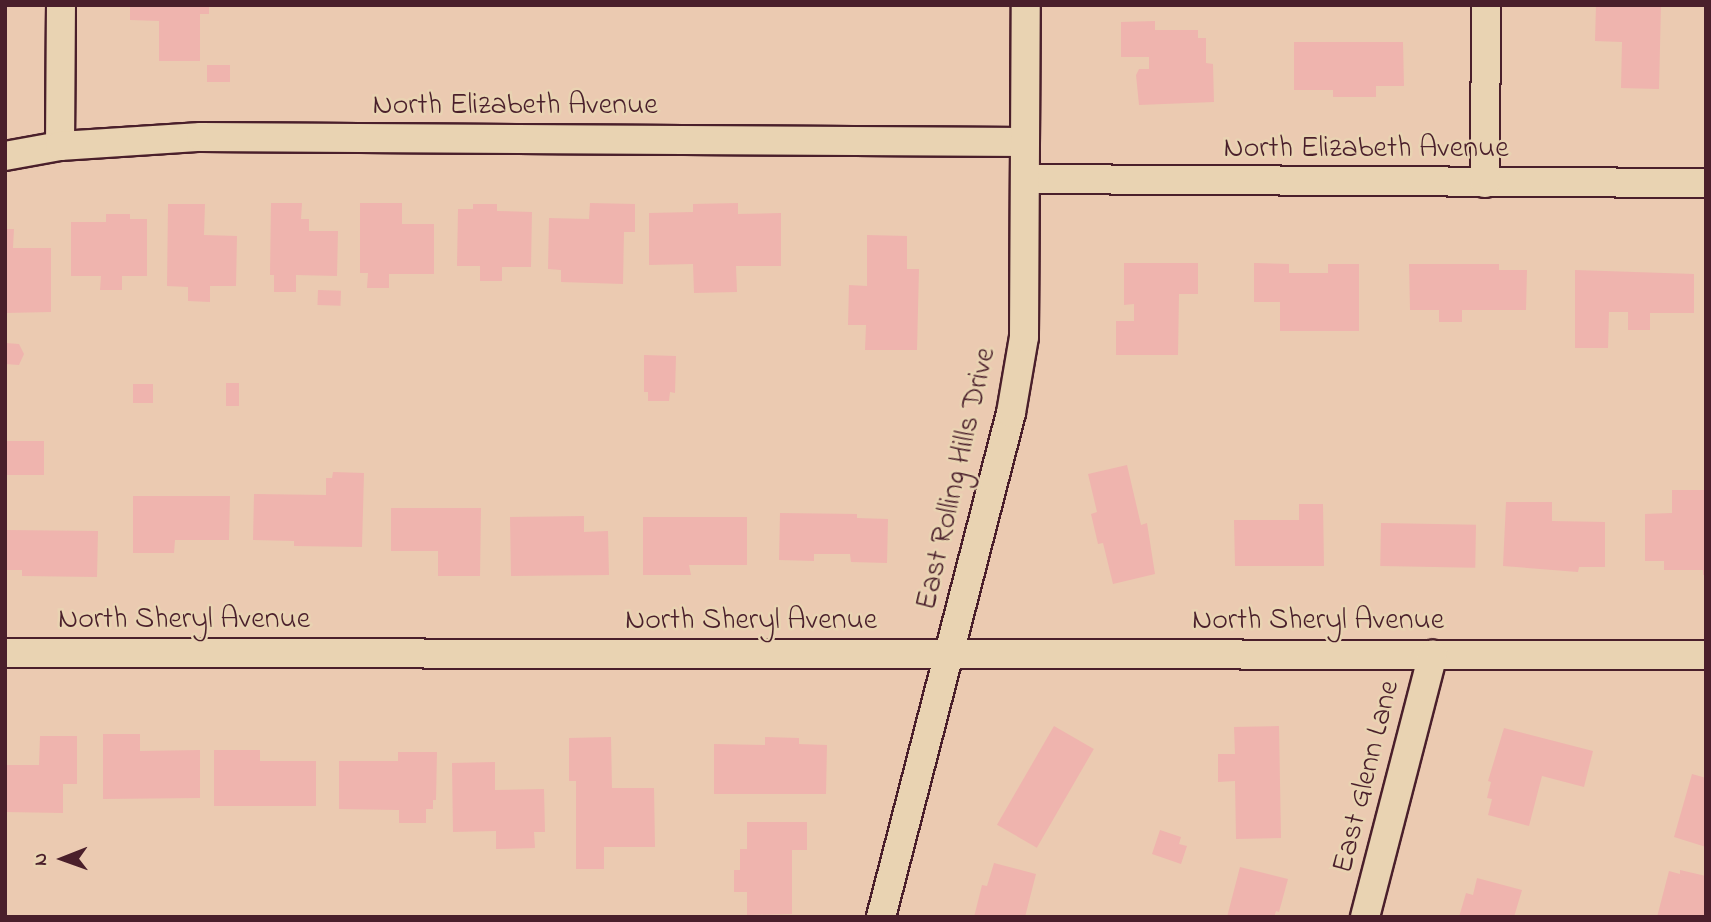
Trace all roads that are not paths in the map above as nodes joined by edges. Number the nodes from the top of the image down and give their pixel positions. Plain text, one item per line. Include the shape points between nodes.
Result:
1 (61, 5) edge
2 (1026, 5) edge
3 (1486, 5) edge
4 (1025, 142) junction
5 (60, 146) junction
6 (5, 156) edge
7 (1025, 179) junction
8 (1485, 183) junction
9 (1706, 183) edge
10 (5, 653) edge
11 (950, 654) junction
12 (1433, 655) junction
13 (1706, 655) edge
14 (881, 917) edge
15 (1366, 917) edge

1 - 5 street
2 - 4 street, East Rolling Hills Drive
3 - 8 street
4 - 5 street, North Elizabeth Avenue via 201,137
4 - 7 street, East Rolling Hills Drive
5 - 6 street, North Elizabeth Avenue
7 - 8 street, North Elizabeth Avenue
7 - 11 street, East Rolling Hills Drive via 1024,337 1011,413
8 - 9 street, North Elizabeth Avenue
10 - 11 street, North Sheryl Avenue
11 - 12 street, North Sheryl Avenue
11 - 14 street, East Rolling Hills Drive
12 - 13 street, North Sheryl Avenue
12 - 15 street, East Glenn Lane

